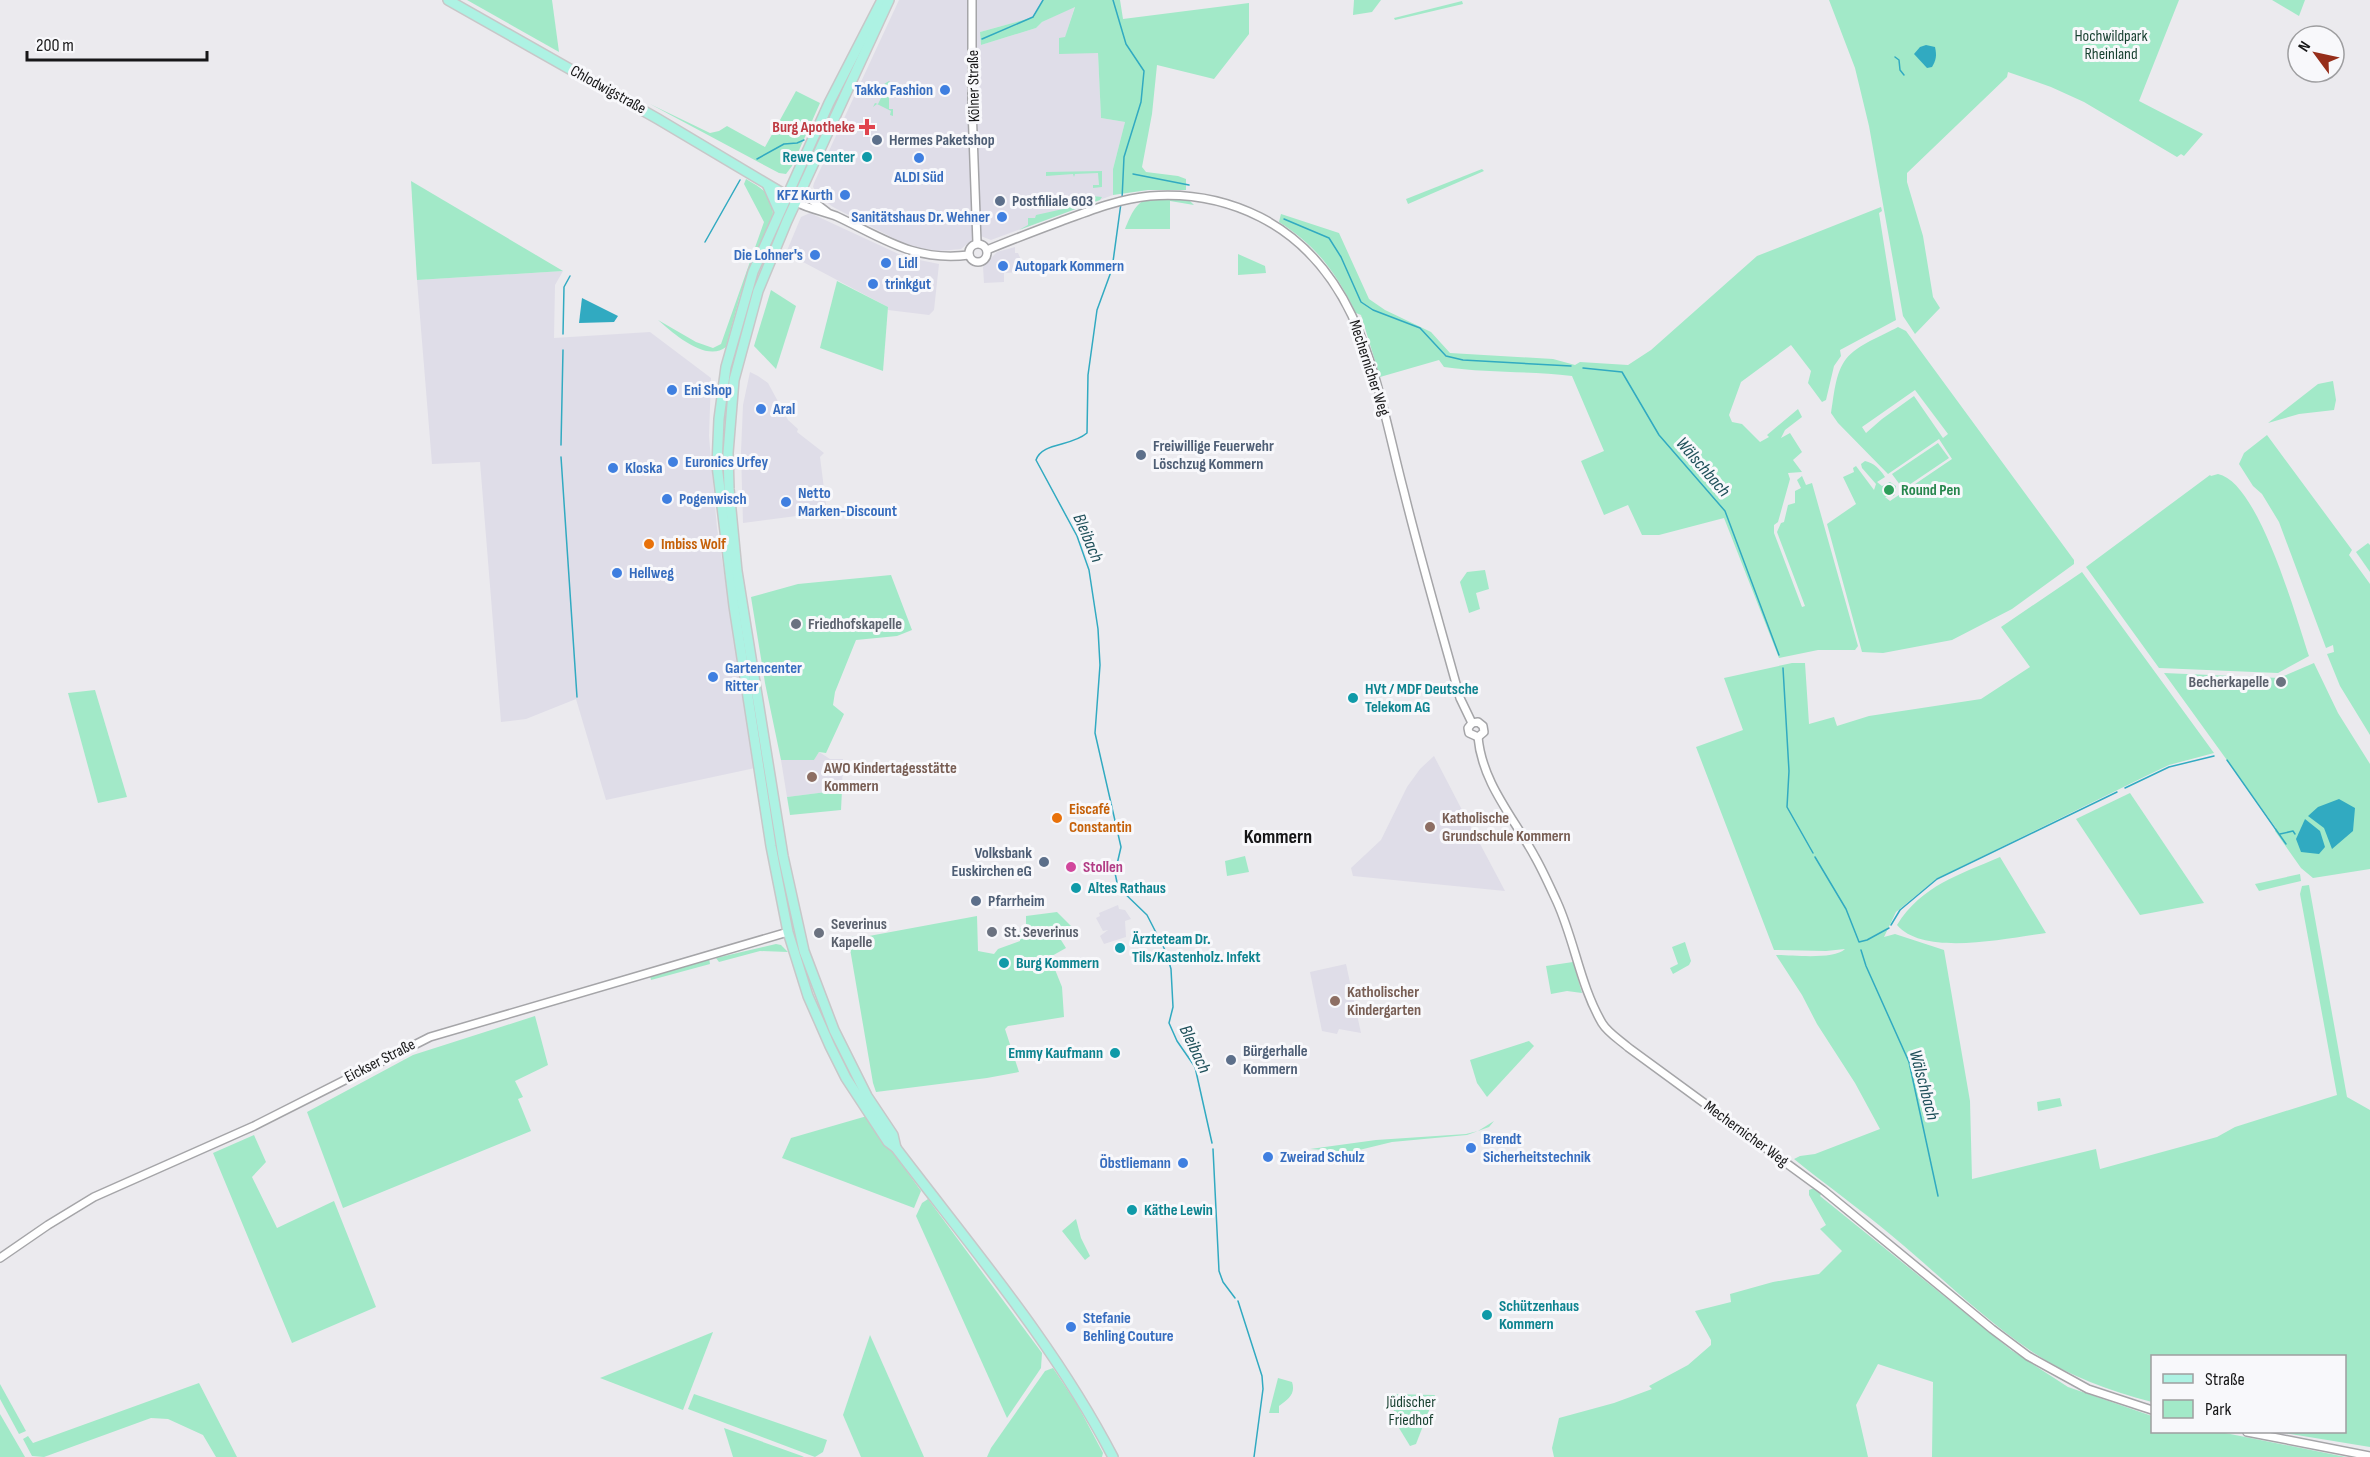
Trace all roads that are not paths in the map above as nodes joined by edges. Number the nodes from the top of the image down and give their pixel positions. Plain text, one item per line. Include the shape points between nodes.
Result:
1 (448, 0) edge
2 (882, 0) edge
3 (889, 0) edge
4 (972, 0) edge
5 (767, 183) junction
6 (789, 191) junction
7 (801, 192) junction
8 (796, 202) junction
9 (779, 210) junction
10 (829, 213) junction
11 (977, 243) junction
12 (987, 250) junction
13 (969, 255) junction
14 (1472, 723) junction
15 (1478, 737) junction
16 (788, 932) junction
17 (896, 1148) junction
18 (0, 1258) edge
19 (2151, 1410) edge
20 (2257, 1433) edge
21 (2370, 1456) edge
22 (1113, 1457) edge

1 - 5 main road, Chlodwigstraße
2 - 6 main road
3 - 7 main road
4 - 11 street, Kölner Straße
5 - 6 main road, Chlodwigstraße
5 - 9 main road
6 - 7 main road
6 - 8 main road
6 - 9 main road
7 - 8 main road
7 - 10 street
8 - 10 street
8 - 17 main road via 758,291 734,380 728,453 735,550 783,856 804,951 834,1030 867,1096 893,1135
9 - 16 main road via 753,272 729,356 719,419 717,465 736,617
10 - 13 street via 915,252 942,258
11 - 12 street
11 - 13 street via 970,247
12 - 13 street via 981,262
12 - 14 street, Mechernicher Weg via 1128,199 1184,196 1222,202 1268,221 1317,260 1340,290 1368,355 1460,698
14 - 15 street, Mechernicher Weg via 1469,733
14 - 15 street, Mechernicher Weg via 1483,726 1484,732
15 - 19 street, Mechernicher Weg via 1480,757 1557,902 1585,987 1605,1027 1823,1190 2028,1356 2088,1389
16 - 17 main road via 808,996 846,1078 888,1142
16 - 18 street, Eickser Straße via 430,1036 254,1126 94,1197
17 - 22 main road via 1052,1356
20 - 21 street

